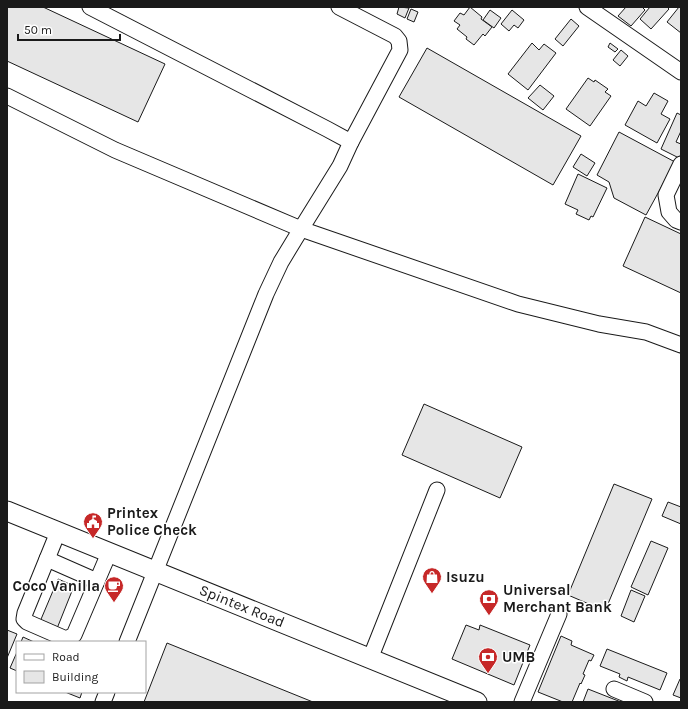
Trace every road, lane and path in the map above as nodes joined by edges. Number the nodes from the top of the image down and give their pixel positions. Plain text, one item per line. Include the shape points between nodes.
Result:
1 (90, 7) edge
2 (339, 7) edge
3 (587, 7) edge
4 (681, 72) edge
5 (7, 96) edge
6 (351, 142) junction
7 (681, 164) edge
8 (681, 222) edge
9 (301, 229) junction
10 (681, 345) edge
11 (437, 490) dead end
12 (7, 511) edge
13 (58, 532) junction
14 (110, 553) junction
15 (47, 559) junction
16 (155, 571) junction
17 (97, 581) junction
18 (559, 614) dead end
19 (127, 641) edge
20 (370, 659) junction
21 (614, 689) dead end
22 (477, 702) edge
23 (522, 702) edge
24 (645, 702) edge

1 - 6 street
2 - 6 street via 395,36 400,50
3 - 4 street
5 - 9 street via 115,150
6 - 9 street via 340,166
7 - 8 street via 666,195 670,212
9 - 10 street via 518,304 599,324 646,332
9 - 16 street via 266,294
11 - 20 street
12 - 13 main road, Spintex Road
13 - 14 main road, Spintex Road
13 - 15 street
14 - 16 main road, Spintex Road
14 - 17 street
15 - 17 street
15 - 17 street via 24,619 66,639 74,635
16 - 19 street
16 - 20 main road, Spintex Road
18 - 23 street
20 - 22 main road, Spintex Road
21 - 24 street

